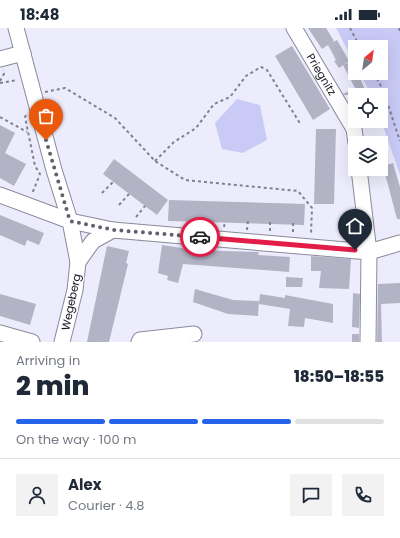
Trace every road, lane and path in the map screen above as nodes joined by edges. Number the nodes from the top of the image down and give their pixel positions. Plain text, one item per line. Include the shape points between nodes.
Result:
1 (16, 28) edge
2 (294, 28) edge
3 (350, 28) edge
4 (399, 28) edge
5 (400, 31) edge
6 (356, 40) edge
7 (23, 53) junction
8 (0, 59) edge
9 (3, 76) dead end
10 (0, 77) edge
11 (19, 80) dead end
12 (378, 80) edge
13 (0, 82) edge
14 (34, 95) junction
15 (27, 114) dead end
16 (0, 117) edge
17 (301, 125) dead end
18 (28, 132) junction
19 (355, 136) edge
20 (400, 142) edge
21 (156, 161) junction
22 (360, 176) edge
23 (113, 182) dead end
24 (102, 194) dead end
25 (129, 194) dead end
26 (0, 195) edge
27 (119, 205) dead end
28 (25, 206) junction
29 (144, 206) dead end
30 (136, 217) dead end
31 (70, 221) junction
32 (225, 221) dead end
33 (248, 221) dead end
34 (270, 222) dead end
35 (292, 223) dead end
36 (224, 227) dead end
37 (247, 228) dead end
38 (114, 230) junction
39 (270, 231) dead end
40 (293, 231) dead end
41 (400, 243) edge
42 (311, 247) junction
43 (369, 252) junction
44 (78, 262) junction
45 (0, 333) edge
46 (194, 334) dead end
47 (32, 342) edge
48 (62, 342) edge
49 (139, 342) edge
50 (368, 342) edge

1 - 7 street, Wegeberg
2 - 19 street, Priegnitz via 354,129
3 - 6 path
4 - 5 path
7 - 8 street
7 - 14 street, Wegeberg
9 - 10 path
11 - 13 path
12 - 20 path
14 - 21 path via 65,88 115,118
14 - 31 street, Wegeberg
15 - 18 path via 25,117
16 - 18 path
17 - 21 path via 267,70 261,67 246,76 230,96 214,104 196,128 174,142
18 - 28 path via 35,166 40,174
21 - 42 path via 184,180 298,191 312,208
22 - 43 street
23 - 24 path
25 - 27 path
26 - 28 street
28 - 31 street
29 - 30 path
31 - 38 street
31 - 44 street, Wegeberg
32 - 36 path
33 - 37 path
34 - 39 path
35 - 40 path
38 - 42 street
38 - 44 street, Wegeberg via 93,241
41 - 43 street
42 - 43 street
43 - 50 street
44 - 48 street, Wegeberg via 75,290
45 - 47 street
46 - 49 street

